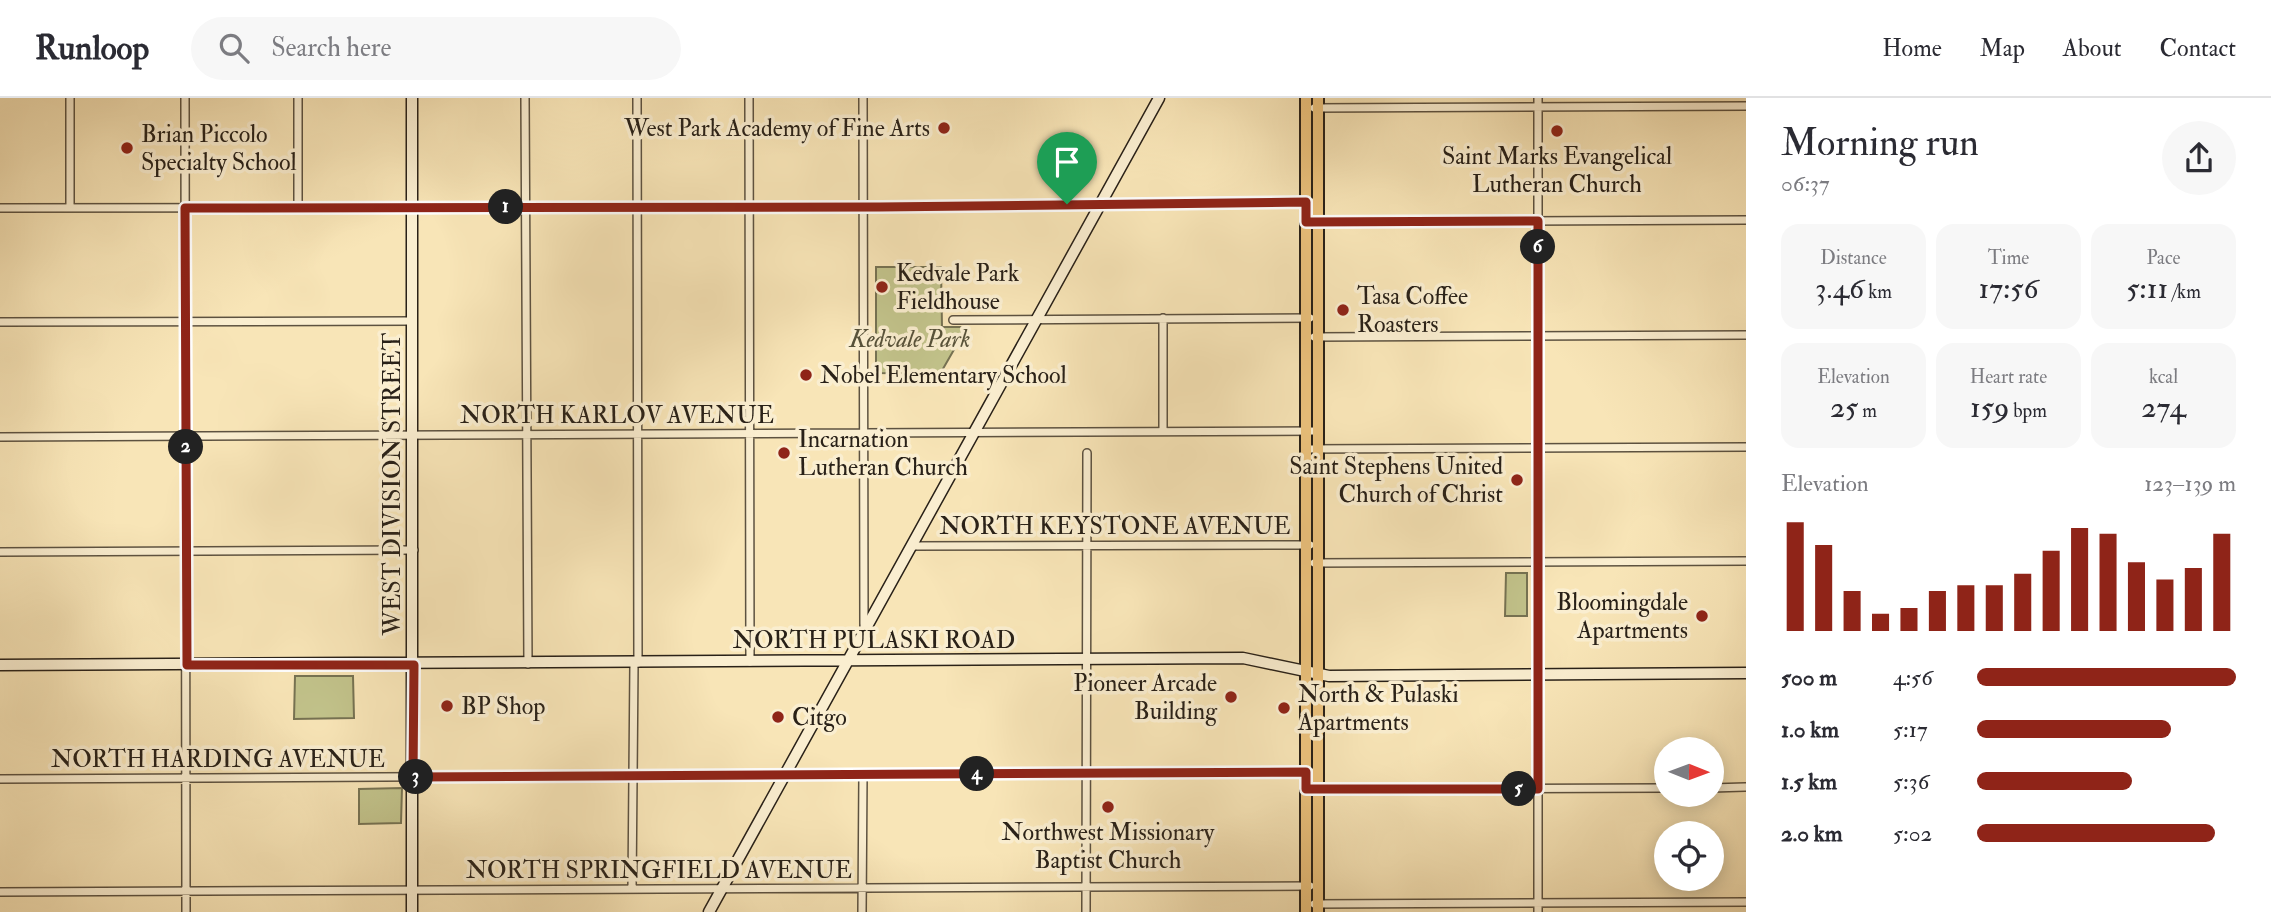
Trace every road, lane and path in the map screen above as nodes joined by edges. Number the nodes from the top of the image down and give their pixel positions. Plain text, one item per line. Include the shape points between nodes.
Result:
1 (70, 98) edge
2 (185, 98) edge
3 (298, 98) edge
4 (412, 98) edge
5 (525, 98) edge
6 (637, 98) edge
7 (749, 98) edge
8 (863, 98) edge
9 (1159, 98) edge
10 (1538, 102) edge
11 (1306, 103) edge
12 (1318, 103) edge
13 (1746, 106) edge
14 (1306, 202) junction
15 (1318, 202) junction
16 (1100, 204) junction
17 (526, 206) junction
18 (637, 206) junction
19 (750, 206) junction
20 (863, 206) junction
21 (298, 207) junction
22 (412, 207) junction
23 (0, 208) edge
24 (70, 208) junction
25 (185, 208) junction
26 (1746, 220) edge
27 (1538, 221) junction
28 (1306, 222) junction
29 (1318, 222) junction
30 (1163, 318) junction
31 (1306, 318) junction
32 (1318, 318) junction
33 (1037, 319) junction
34 (953, 320) dead end
35 (413, 321) junction
36 (186, 322) junction
37 (0, 323) edge
38 (1746, 335) edge
39 (1538, 336) junction
40 (1306, 337) junction
41 (1318, 337) junction
42 (1306, 430) junction
43 (1318, 430) junction
44 (1163, 431) junction
45 (864, 432) junction
46 (975, 432) junction
47 (750, 433) junction
48 (527, 434) junction
49 (638, 434) junction
50 (413, 435) junction
51 (186, 436) junction
52 (0, 437) edge
53 (1746, 447) edge
54 (1306, 449) junction
55 (1318, 449) junction
56 (1538, 449) junction
57 (1087, 453) dead end
58 (1306, 545) junction
59 (1318, 545) junction
60 (911, 546) junction
61 (1086, 546) junction
62 (414, 550) junction
63 (187, 551) junction
64 (0, 552) edge
65 (1746, 561) edge
66 (1538, 562) junction
67 (1312, 563) junction
68 (864, 633) junction
69 (1087, 659) junction
70 (848, 661) junction
71 (751, 662) junction
72 (636, 663) junction
73 (528, 664) junction
74 (0, 665) edge
75 (187, 665) junction
76 (414, 665) junction
77 (1312, 673) junction
78 (1746, 673) edge
79 (1538, 674) junction
80 (1312, 772) junction
81 (1087, 773) junction
82 (863, 774) junction
83 (785, 775) junction
84 (633, 776) junction
85 (413, 777) junction
86 (187, 778) junction
87 (0, 779) edge
88 (1654, 788) edge
89 (1724, 788) edge
90 (1745, 788) edge
91 (1312, 789) junction
92 (1538, 789) junction
93 (1312, 886) junction
94 (1087, 887) junction
95 (722, 888) junction
96 (863, 888) junction
97 (632, 889) junction
98 (412, 890) junction
99 (186, 891) junction
100 (0, 892) edge
101 (1746, 902) edge
102 (1538, 903) junction
103 (1312, 908) edge
104 (186, 912) edge
105 (412, 912) edge
106 (709, 912) edge
107 (862, 912) edge
108 (1086, 912) edge
109 (1538, 912) edge

1 - 24 street
2 - 25 street
3 - 21 street
4 - 22 main road, WEST DIVISION STREET
5 - 17 street
6 - 18 street
7 - 19 street
8 - 20 street
9 - 16 main road
10 - 12 street
10 - 13 street
10 - 27 street
11 - 12 street
11 - 14 main road
12 - 15 main road
14 - 15 street
14 - 16 street
14 - 28 main road
15 - 29 main road
16 - 20 street
16 - 33 main road
17 - 18 street
17 - 22 street
17 - 48 street
18 - 19 street
18 - 49 street
19 - 20 street
19 - 47 street
20 - 45 street
21 - 22 street
21 - 25 street
22 - 35 main road, WEST DIVISION STREET
23 - 24 street
24 - 25 street
25 - 36 street
26 - 27 street
27 - 29 street
27 - 39 street
28 - 29 street
28 - 31 main road
29 - 32 main road
30 - 31 street
30 - 33 street
30 - 44 street
31 - 32 street
31 - 40 main road
32 - 41 main road
33 - 34 street
33 - 46 main road
35 - 36 street
35 - 50 main road, WEST DIVISION STREET
36 - 37 street
36 - 51 street
38 - 39 street
39 - 41 street
39 - 56 street
40 - 41 street
40 - 42 main road
41 - 43 main road
42 - 43 street, NORTH KARLOV AVENUE
42 - 44 street, NORTH KARLOV AVENUE
42 - 54 main road
43 - 55 main road
44 - 46 street, NORTH KARLOV AVENUE
45 - 46 street, NORTH KARLOV AVENUE
45 - 47 street, NORTH KARLOV AVENUE
45 - 68 street
46 - 60 main road
47 - 49 street, NORTH KARLOV AVENUE
47 - 71 street
48 - 49 street, NORTH KARLOV AVENUE
48 - 50 street, NORTH KARLOV AVENUE
48 - 73 street
49 - 72 street
50 - 51 street, NORTH KARLOV AVENUE
50 - 62 main road, WEST DIVISION STREET
51 - 52 street, NORTH KARLOV AVENUE
51 - 63 street
53 - 56 street
54 - 55 street
54 - 58 main road
55 - 56 street
55 - 59 main road
56 - 66 street
57 - 61 street
58 - 59 street, NORTH KEYSTONE AVENUE
58 - 61 street, NORTH KEYSTONE AVENUE
58 - 67 main road
59 - 67 main road
60 - 61 street, NORTH KEYSTONE AVENUE
60 - 68 main road
61 - 69 street
62 - 63 street
62 - 76 main road, WEST DIVISION STREET
63 - 64 street
63 - 75 street
65 - 66 street, NORTH KEYSTONE AVENUE
66 - 67 street, NORTH KEYSTONE AVENUE
66 - 79 street
67 - 77 main road
68 - 70 main road
69 - 70 main road, NORTH PULASKI ROAD
69 - 77 main road, NORTH PULASKI ROAD via 1243,658
69 - 81 street
70 - 71 main road, NORTH PULASKI ROAD
70 - 83 main road
71 - 72 main road, NORTH PULASKI ROAD
72 - 73 main road, NORTH PULASKI ROAD
72 - 84 street
73 - 76 main road, NORTH PULASKI ROAD
74 - 75 main road, NORTH PULASKI ROAD
75 - 76 main road, NORTH PULASKI ROAD
75 - 86 street
76 - 85 main road, WEST DIVISION STREET
77 - 79 main road, NORTH PULASKI ROAD
77 - 80 main road
78 - 79 main road, NORTH PULASKI ROAD
79 - 92 street
80 - 81 street, NORTH HARDING AVENUE
80 - 91 main road
81 - 82 street, NORTH HARDING AVENUE
81 - 94 street
82 - 83 street, NORTH HARDING AVENUE
82 - 96 street
83 - 84 street, NORTH HARDING AVENUE
83 - 95 main road
84 - 85 street, NORTH HARDING AVENUE
84 - 97 street
85 - 86 street, NORTH HARDING AVENUE
85 - 98 main road, WEST DIVISION STREET
86 - 87 street, NORTH HARDING AVENUE
86 - 99 street
88 - 92 street
89 - 90 street
91 - 92 street
91 - 93 main road
92 - 102 street
93 - 94 street, NORTH SPRINGFIELD AVENUE
93 - 103 main road
94 - 96 street, NORTH SPRINGFIELD AVENUE
94 - 108 street
95 - 96 street, NORTH SPRINGFIELD AVENUE
95 - 97 street, NORTH SPRINGFIELD AVENUE
95 - 106 main road
96 - 107 street
97 - 98 street, NORTH SPRINGFIELD AVENUE
98 - 99 street, NORTH SPRINGFIELD AVENUE
98 - 105 main road, WEST DIVISION STREET
99 - 100 street, NORTH SPRINGFIELD AVENUE
99 - 104 street
101 - 102 street
102 - 103 street
102 - 109 street

